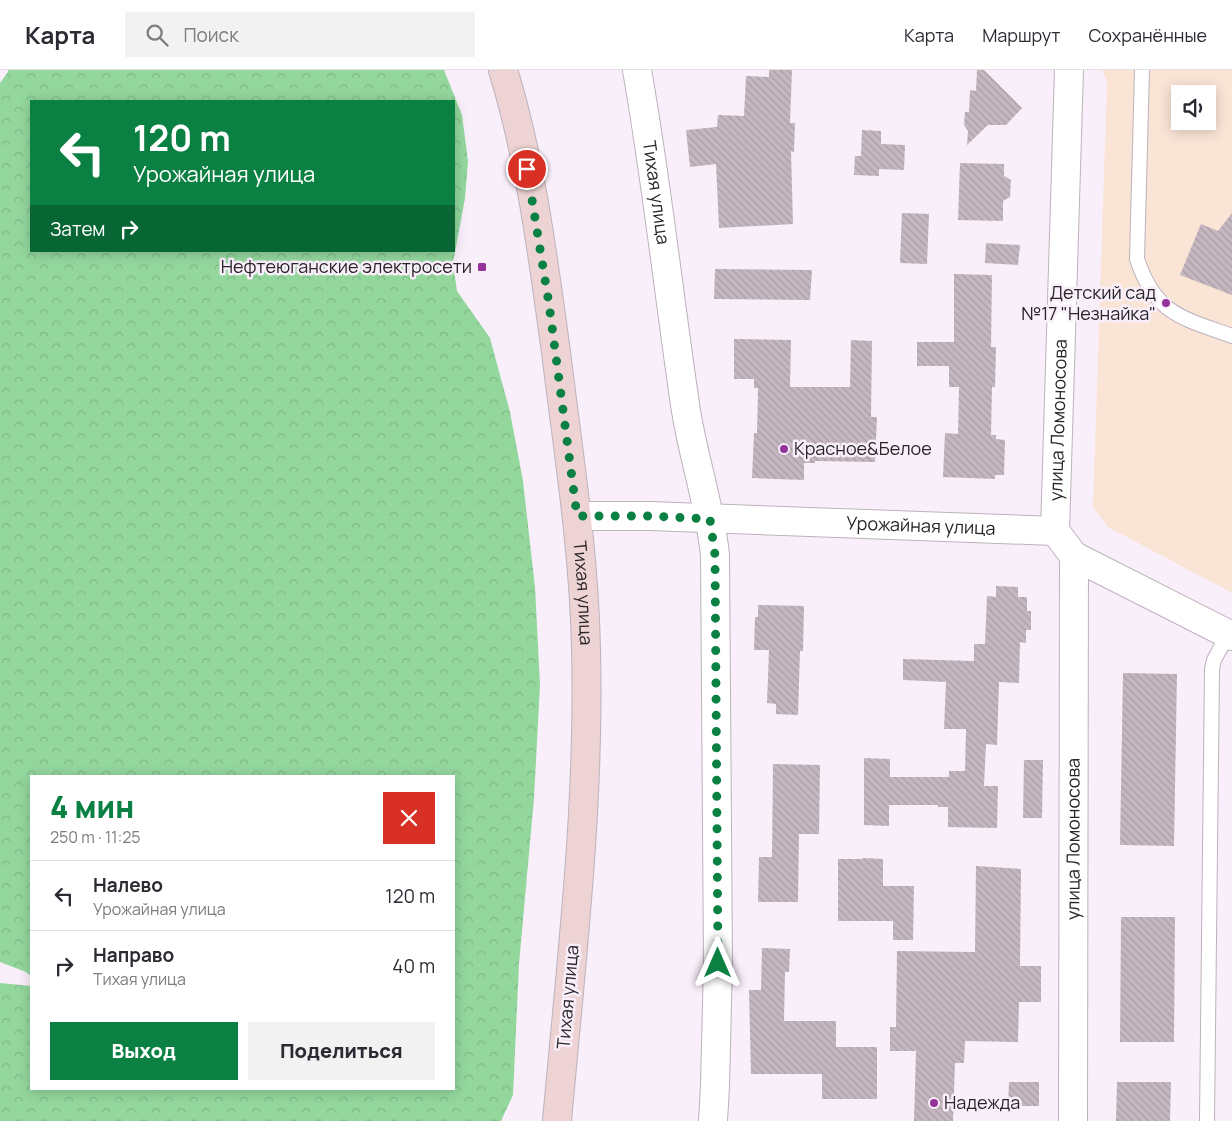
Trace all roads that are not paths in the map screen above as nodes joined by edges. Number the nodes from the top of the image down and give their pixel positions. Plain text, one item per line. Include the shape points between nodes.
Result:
1 (503, 70) edge
2 (637, 70) edge
3 (1070, 70) edge
4 (1142, 70) edge
5 (1232, 336) edge
6 (577, 516) junction
7 (710, 519) junction
8 (1055, 531) junction
9 (1074, 556) junction
10 (1230, 635) edge
11 (556, 1121) edge
12 (713, 1121) edge
13 (1073, 1121) edge
14 (1208, 1121) edge

1 - 6 main road, Тихая улица via 521,136 533,202
2 - 7 street, Тихая улица via 691,444
3 - 8 street, улица Ломоносова
4 - 5 lane via 1136,259 1147,284 1169,309 1185,319
6 - 7 street, Урожайная улица
6 - 11 main road, Тихая улица via 586,646 585,786
7 - 8 street, Урожайная улица
7 - 12 street, Тихая улица via 715,555 718,963
8 - 9 street
9 - 10 street
9 - 13 street, улица Ломоносова
10 - 14 lane via 1212,669

